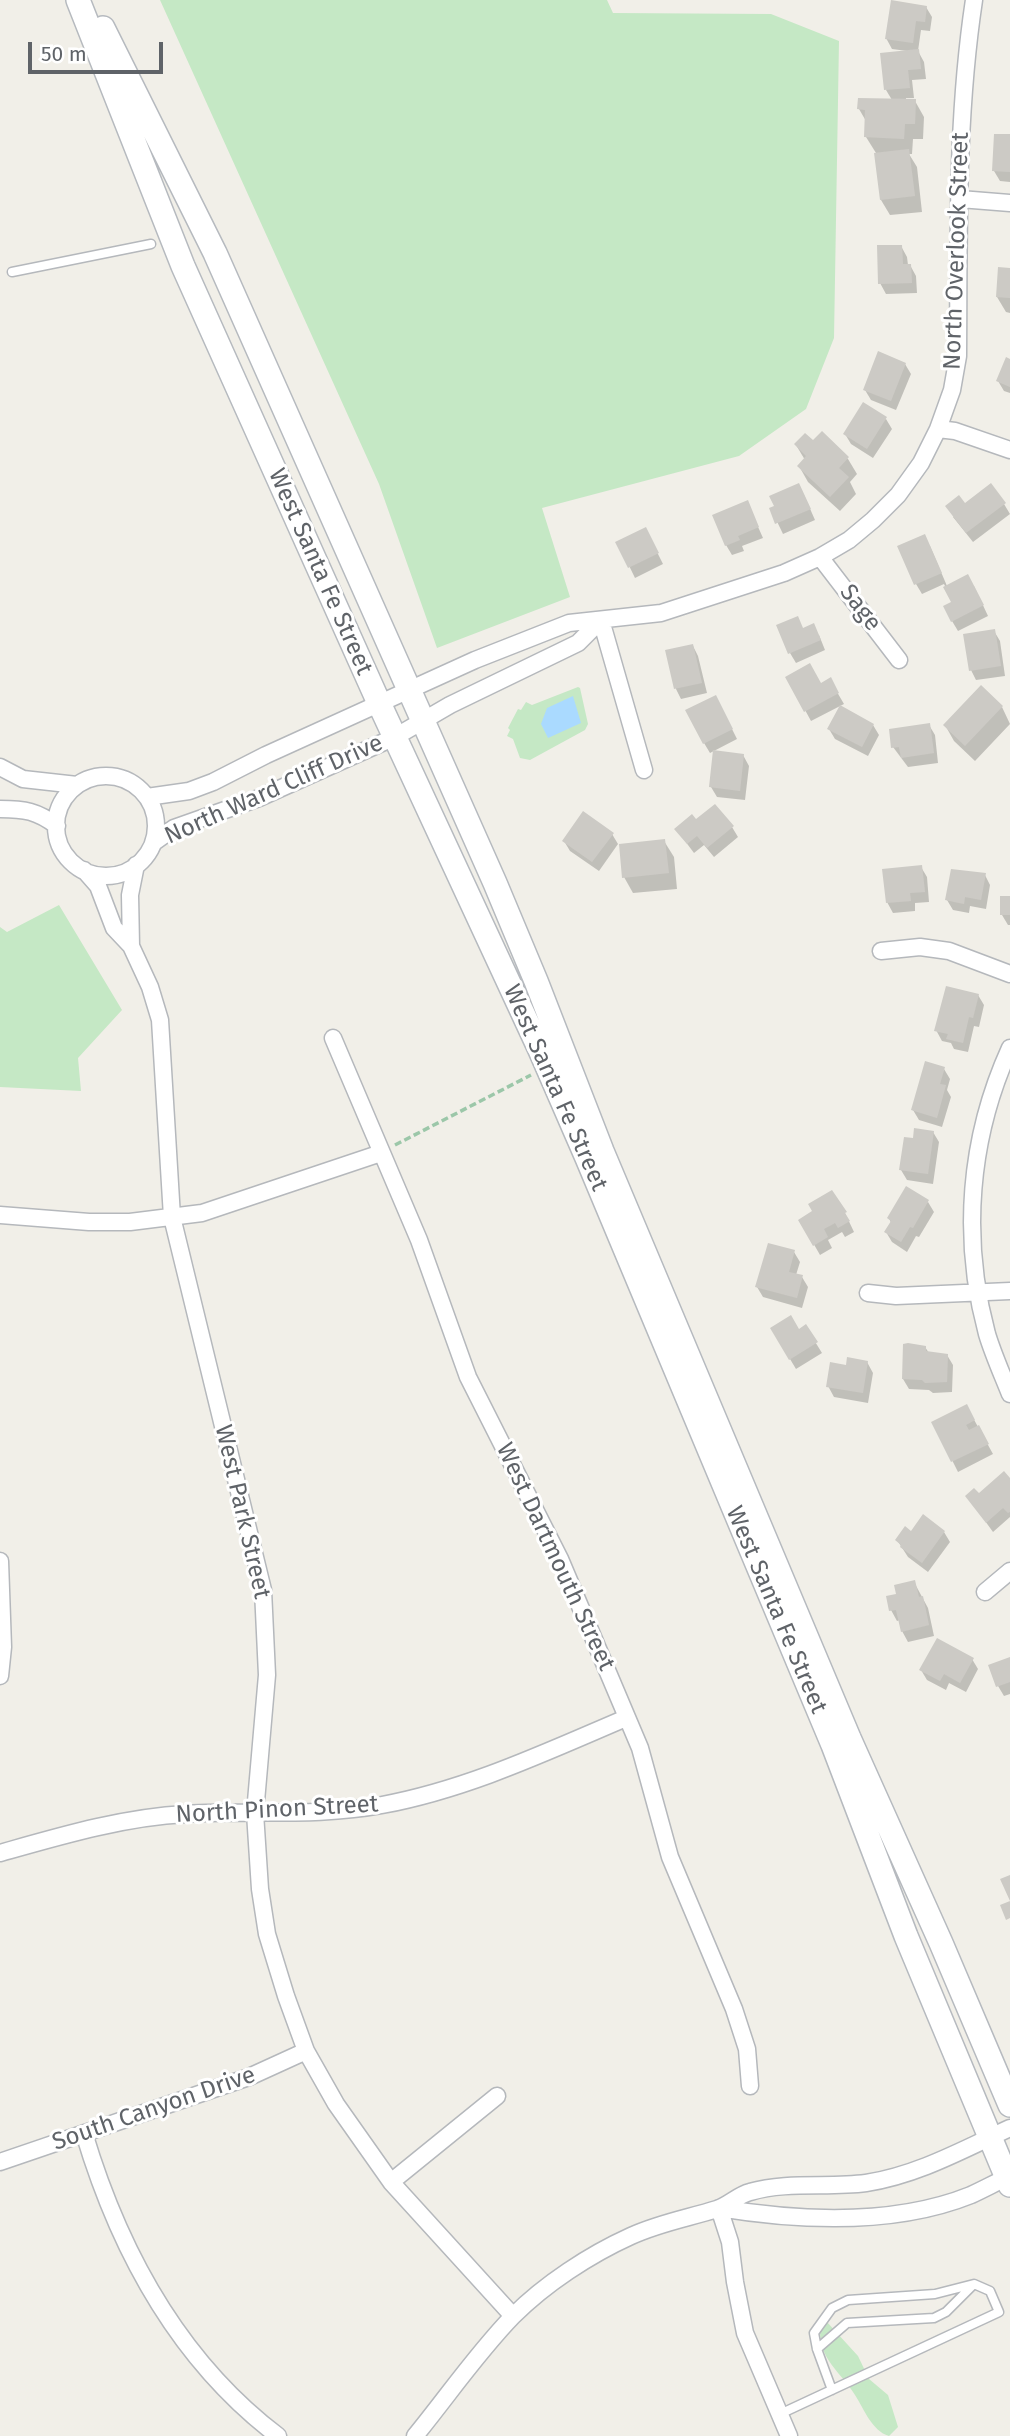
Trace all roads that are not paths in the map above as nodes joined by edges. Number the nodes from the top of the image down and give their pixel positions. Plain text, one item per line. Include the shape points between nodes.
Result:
1 (78, 0) edge
2 (89, 0) edge
3 (974, 0) edge
4 (960, 199) junction
5 (1010, 203) edge
6 (151, 244) dead end
7 (12, 272) dead end
8 (938, 429) junction
9 (1010, 450) edge
10 (820, 556) junction
11 (601, 620) junction
12 (899, 660) dead end
13 (409, 690) junction
14 (379, 704) junction
15 (423, 722) junction
16 (395, 737) junction
17 (0, 767) edge
18 (643, 770) dead end
19 (77, 785) junction
20 (147, 797) junction
21 (0, 809) edge
22 (57, 826) junction
23 (153, 843) junction
24 (136, 865) junction
25 (84, 870) junction
26 (131, 946) junction
27 (881, 951) dead end
28 (1010, 974) edge
29 (333, 1038) dead end
30 (1010, 1048) edge
31 (381, 1153) junction
32 (0, 1215) edge
33 (172, 1217) junction
34 (1010, 1291) edge
35 (978, 1292) junction
36 (868, 1293) dead end
37 (1010, 1394) edge
38 (0, 1562) edge
39 (1010, 1571) edge
40 (985, 1592) dead end
41 (0, 1676) edge
42 (626, 1718) junction
43 (255, 1813) junction
44 (0, 1852) edge
45 (306, 2050) junction
46 (750, 2086) dead end
47 (497, 2096) dead end
48 (1010, 2105) edge
49 (84, 2133) junction
50 (1000, 2133) edge
51 (0, 2162) edge
52 (1009, 2180) edge
53 (391, 2182) junction
54 (719, 2208) junction
55 (974, 2284) junction
56 (513, 2316) junction
57 (817, 2349) junction
58 (832, 2390) junction
59 (780, 2414) junction
60 (278, 2436) edge
61 (415, 2436) edge
62 (789, 2436) edge

1 - 14 street, West Santa Fe Street via 184,266
2 - 13 street, West Santa Fe Street via 215,253
3 - 4 street, North Overlook Street via 959,146
4 - 5 street
4 - 8 street, North Overlook Street via 958,356 953,390
6 - 7 lane
8 - 9 street via 955,430
8 - 10 street, North Overlook Street via 898,495 849,540
10 - 11 street, North Overlook Street via 784,573 661,613
10 - 12 street, Sage
11 - 13 street, North Overlook Street via 569,623
11 - 15 street via 578,643
11 - 18 street
13 - 14 street, North Overlook Street
13 - 15 street, West Santa Fe Street
14 - 16 street, West Santa Fe Street
14 - 20 street, North Ward Cliff Drive via 213,782
15 - 16 street
15 - 48 street, West Santa Fe Street via 516,932 602,1151 844,1726
16 - 23 street, North Ward Cliff Drive via 259,798 174,828
16 - 50 street, West Santa Fe Street via 547,1067 833,1745 906,1936
17 - 19 street via 23,779
19 - 20 street via 91,778 122,778
19 - 22 street via 66,796
20 - 23 street via 156,826
21 - 22 street via 40,813
22 - 25 street via 68,858
23 - 24 street
24 - 25 street via 115,875
24 - 26 street, West Park Street via 130,895
25 - 26 street, West Park Street via 98,886 114,928
26 - 33 street, West Park Street via 160,1020
27 - 28 street via 920,947 949,951
29 - 31 street, West Dartmouth Street
30 - 35 street via 989,1100 972,1196
31 - 33 street via 202,1213
31 - 42 street, West Dartmouth Street via 419,1240 468,1377 560,1559
32 - 33 street via 103,1222
33 - 43 street, West Park Street via 263,1590 267,1675
34 - 35 street
35 - 36 street
35 - 37 street via 988,1336
38 - 41 street
39 - 40 street
42 - 43 street, North Pinon Street via 495,1774 420,1797 379,1806
42 - 46 street, West Dartmouth Street via 648,1772 670,1857 734,2009 747,2049
43 - 44 street, North Pinon Street via 184,1814 125,1822
43 - 45 street, West Park Street via 267,1934
45 - 49 street, South Canyon Drive via 249,2077
45 - 53 street, West Park Street via 336,2104
47 - 53 street
49 - 51 street, South Canyon Drive
49 - 60 street via 100,2186 158,2303 224,2390
50 - 52 street, West Santa Fe Street
50 - 54 street via 902,2174 866,2183 778,2186 748,2192
52 - 54 street via 914,2211 855,2219 764,2216
53 - 56 street, West Park Street
54 - 56 street via 631,2236 549,2286
54 - 59 street via 730,2242 746,2333
55 - 57 lane via 934,2318 847,2323
55 - 57 lane via 935,2294 848,2300 832,2308 814,2333
55 - 58 lane via 990,2291 999,2312
56 - 61 street
57 - 58 lane
58 - 59 lane
59 - 62 street

